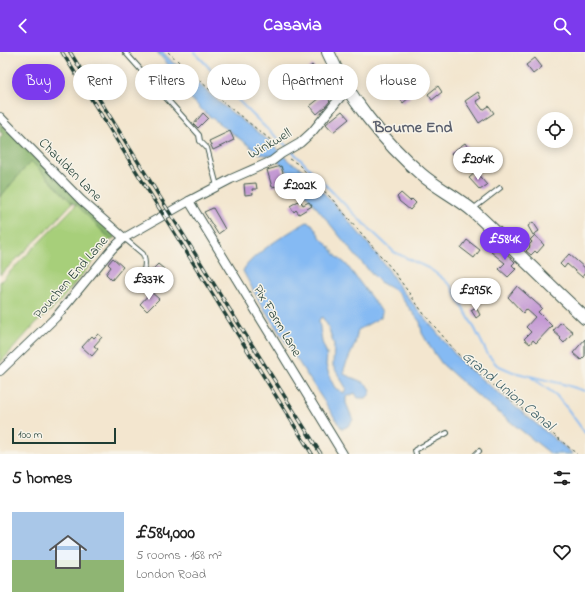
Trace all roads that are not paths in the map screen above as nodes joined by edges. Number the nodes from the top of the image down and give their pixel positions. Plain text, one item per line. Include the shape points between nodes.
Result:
1 (125, 52) edge
2 (328, 52) edge
3 (333, 64) edge
4 (338, 100) edge
5 (355, 100) edge
6 (0, 117) edge
7 (217, 186) junction
8 (500, 188) dead end
9 (189, 201) junction
10 (472, 210) junction
11 (124, 238) junction
12 (139, 285) dead end
13 (585, 318) edge
14 (0, 371) edge
15 (447, 433) dead end
16 (343, 454) edge
17 (416, 454) edge

1 - 7 lane via 199,135 206,148
2 - 3 main road
4 - 7 street, Winkwell via 312,132 294,146 272,161
5 - 10 main road via 371,121 422,175
6 - 11 street, Chaulden Lane via 81,200
7 - 9 street, Winkwell
8 - 10 lane
9 - 11 street, Pouchen End Lane
9 - 16 street, Pix Farm Lane
10 - 13 main road
11 - 12 lane via 143,254 145,266
11 - 14 street, Pouchen End Lane via 56,317
15 - 17 lane via 415,450

